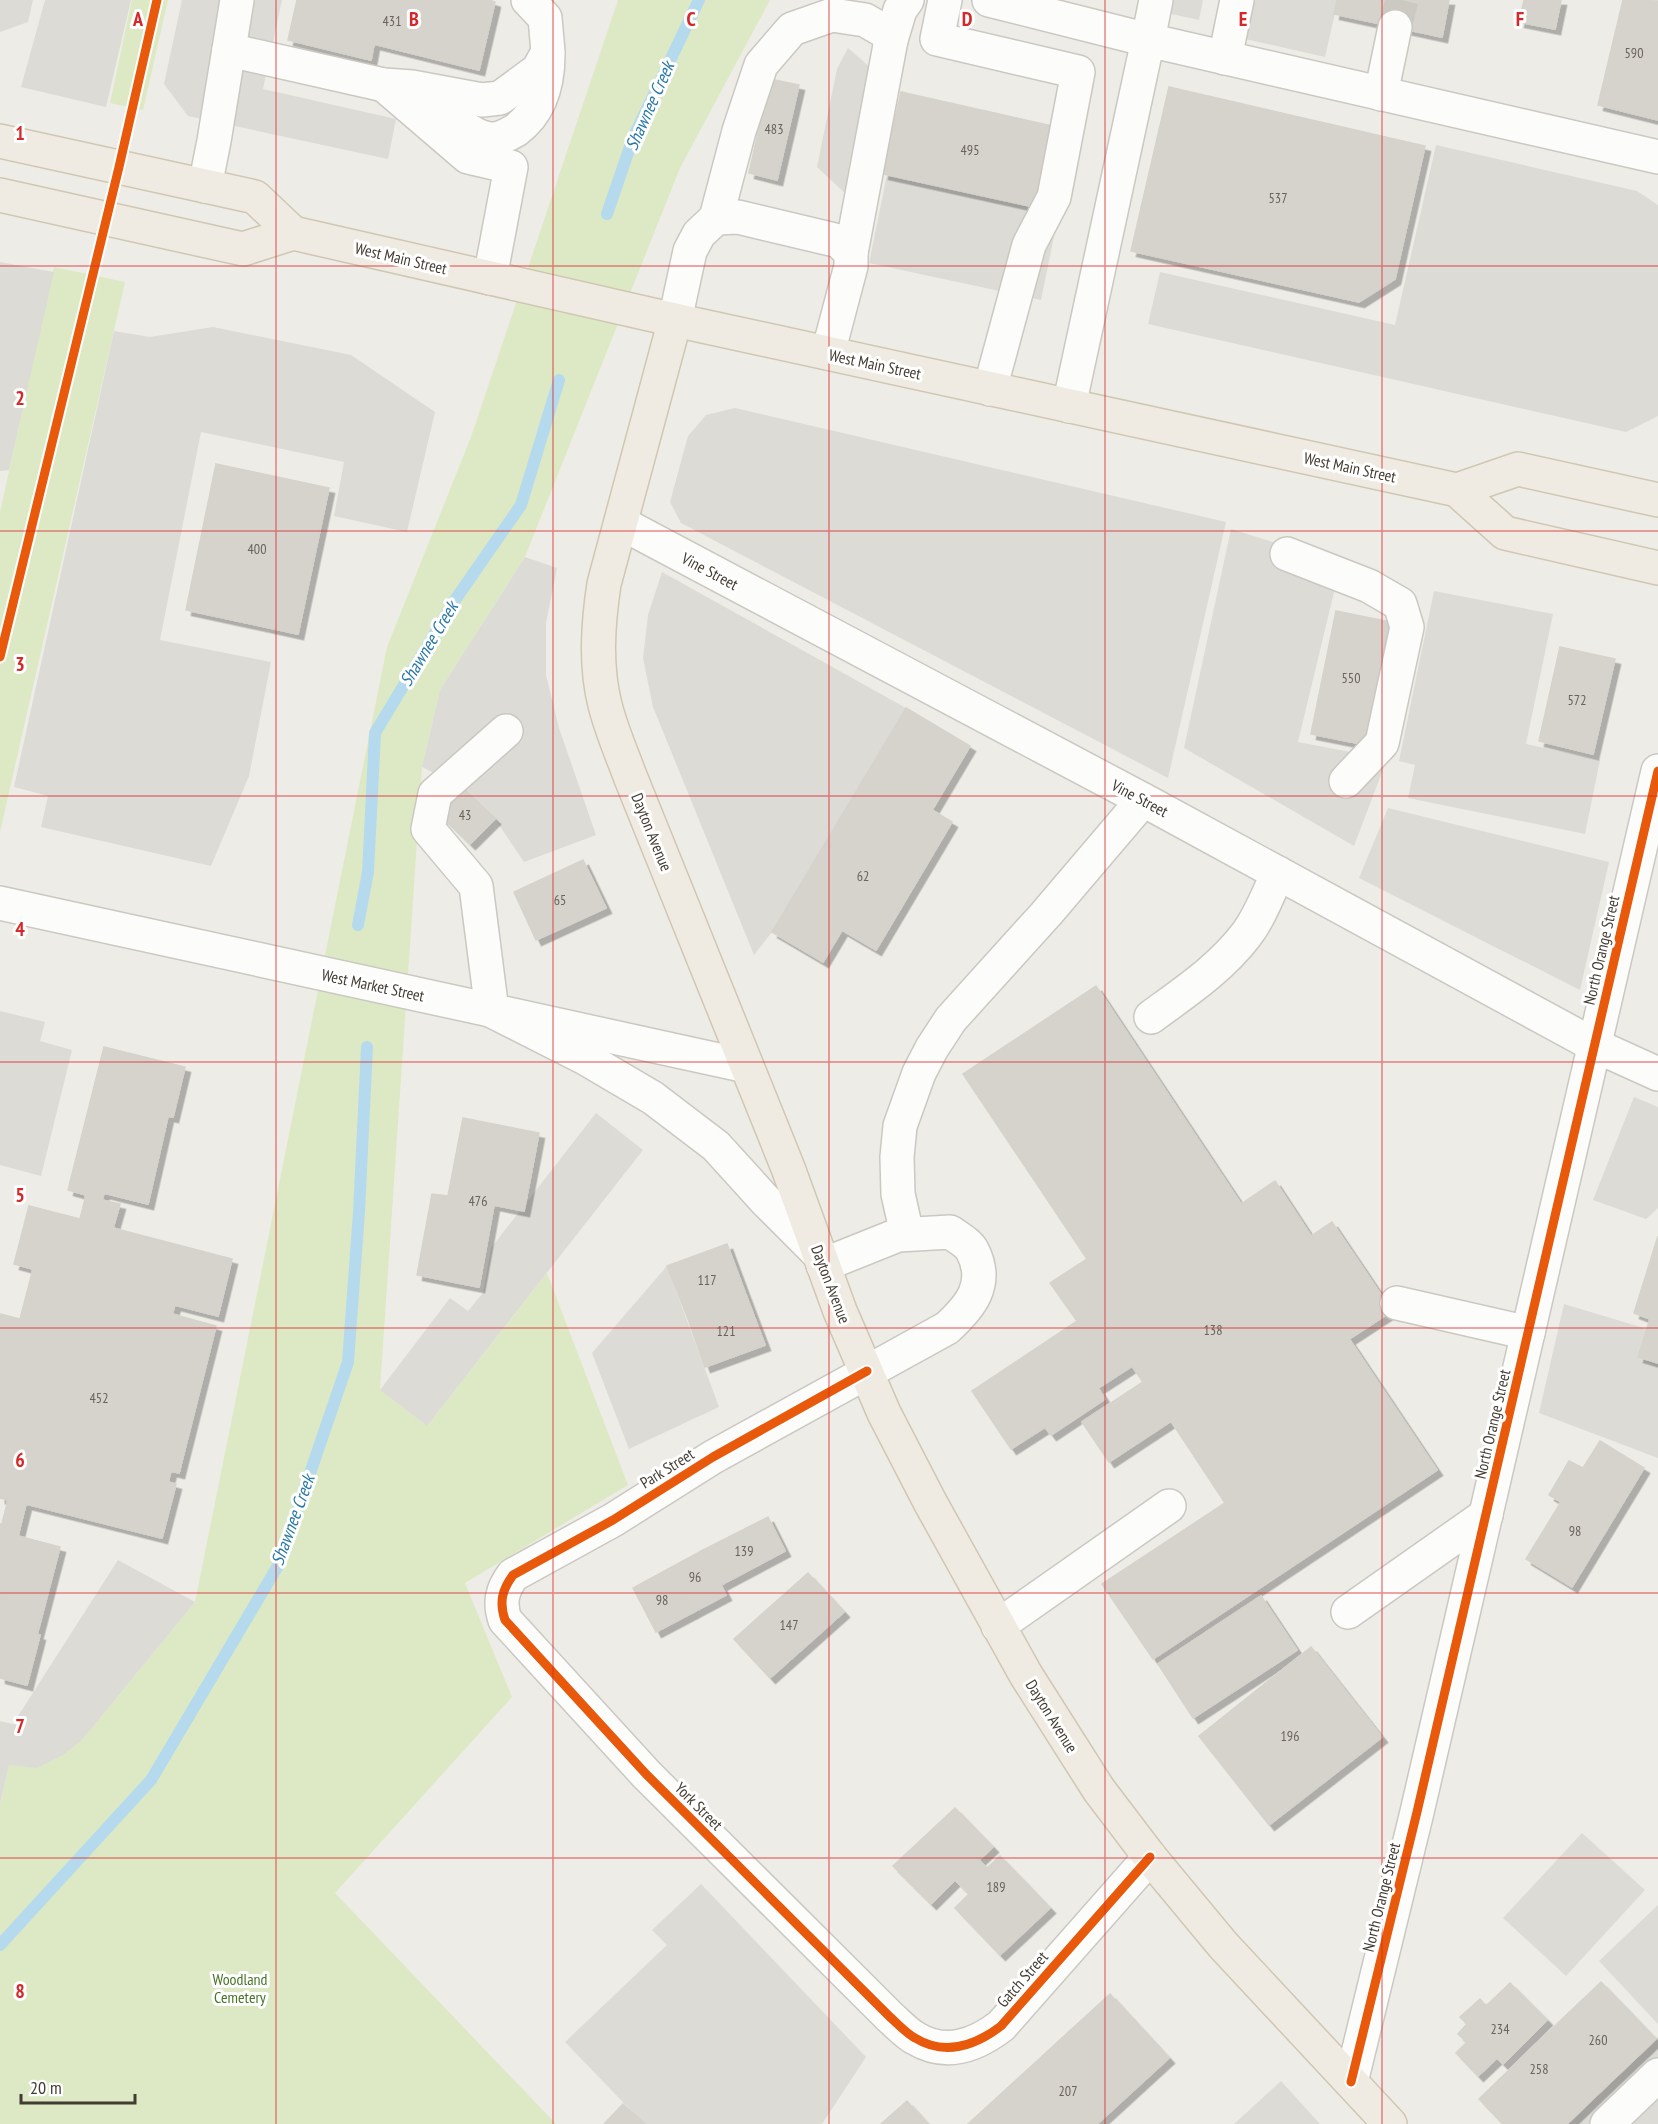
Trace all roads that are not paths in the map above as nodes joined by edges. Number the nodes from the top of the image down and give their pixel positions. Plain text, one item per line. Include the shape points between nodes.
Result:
1 (237, 0) edge
2 (528, 0) edge
3 (907, 0) edge
4 (945, 0) edge
5 (989, 0) edge
6 (1156, 0) edge
7 (1237, 0) edge
8 (1395, 27) tunnel mouth
9 (891, 40) junction
10 (1148, 40) junction
11 (229, 50) junction
12 (1225, 58) junction
13 (398, 86) junction
14 (1381, 94) junction
15 (0, 141) edge
16 (1658, 157) edge
17 (205, 186) junction
18 (0, 195) edge
19 (716, 218) junction
20 (294, 234) junction
21 (851, 254) junction
22 (490, 278) junction
23 (675, 320) junction
24 (828, 353) junction
25 (990, 389) junction
26 (1069, 405) junction
27 (1457, 490) junction
28 (1658, 500) edge
29 (621, 523) junction
30 (1287, 554) dead end
31 (1658, 568) edge
32 (507, 731) dead end
33 (1658, 771) edge
34 (1346, 781) dead end
35 (1143, 801) junction
36 (1278, 873) junction
37 (0, 903) edge
38 (492, 1011) junction
39 (1151, 1017) dead end
40 (1594, 1045) junction
41 (746, 1066) junction
42 (1658, 1074) edge
43 (907, 1234) junction
44 (821, 1259) junction
45 (1397, 1303) dead end
46 (1528, 1333) junction
47 (867, 1371) junction
48 (1170, 1506) dead end
49 (1486, 1515) junction
50 (500, 1606) joint
51 (1348, 1612) dead end
52 (998, 1626) junction
53 (1150, 1857) junction
54 (890, 2017) joint
55 (1658, 2075) edge
56 (1352, 2082) junction
57 (1390, 2124) edge
58 (1607, 2124) edge

1 - 11 street
2 - 13 street via 545,18 548,52 538,70 500,98 482,100
3 - 9 street
4 - 25 street via 937,39 1078,72 1054,197 1029,245
5 - 10 street
6 - 10 street
7 - 12 street
8 - 14 street
9 - 19 street via 865,20 832,15 792,29 761,65
9 - 21 street
10 - 12 street
10 - 26 street
11 - 13 street
11 - 17 street
12 - 14 street
13 - 22 street via 468,157 511,168
14 - 16 street
15 - 17 main road
17 - 20 main road via 255,197
18 - 20 main road, West Main Street via 243,249
19 - 21 street via 738,217 839,241
19 - 23 street via 699,234 690,250
20 - 22 main road, West Main Street
21 - 24 street via 847,285
22 - 23 main road, West Main Street
23 - 24 main road, West Main Street
23 - 29 main road, Dayton Avenue
24 - 25 main road, West Main Street
25 - 26 main road, West Main Street
26 - 27 main road, West Main Street
27 - 28 main road via 1518,469
27 - 31 main road, West Main Street via 1505,533
29 - 35 street, Vine Street
29 - 41 main road, Dayton Avenue via 599,619 598,663 604,703
30 - 34 street via 1369,586 1400,604 1407,627 1382,743
32 - 38 street via 435,794 428,829 476,886
33 - 40 street, North Orange Street
35 - 36 street, Vine Street
35 - 43 street via 951,1019 932,1048 900,1126 898,1194
36 - 39 street via 1257,917 1230,953 1208,975
36 - 40 street, Vine Street
37 - 38 street, West Market Street
38 - 41 street, West Market Street
38 - 44 street via 653,1098 716,1146
40 - 42 street, Vine Street
40 - 46 street, North Orange Street
41 - 44 main road, Dayton Avenue via 789,1168
43 - 44 street, Park Street
43 - 47 street, Park Street via 950,1232 971,1249 980,1273 974,1300 946,1328
44 - 47 main road, Dayton Avenue
45 - 46 street
46 - 49 street, North Orange Street
47 - 50 street, Park Street via 513,1575
47 - 52 main road, Dayton Avenue via 884,1413
48 - 52 street
49 - 51 street
49 - 56 street, North Orange Street
50 - 54 street, York Street via 505,1620 646,1774
52 - 53 main road, Dayton Avenue via 1068,1743
53 - 54 street, Gatch Street via 1002,2026 984,2039 961,2047 937,2047 916,2039
53 - 56 main road, Dayton Avenue via 1223,1945
55 - 58 street
56 - 57 main road, Dayton Avenue

